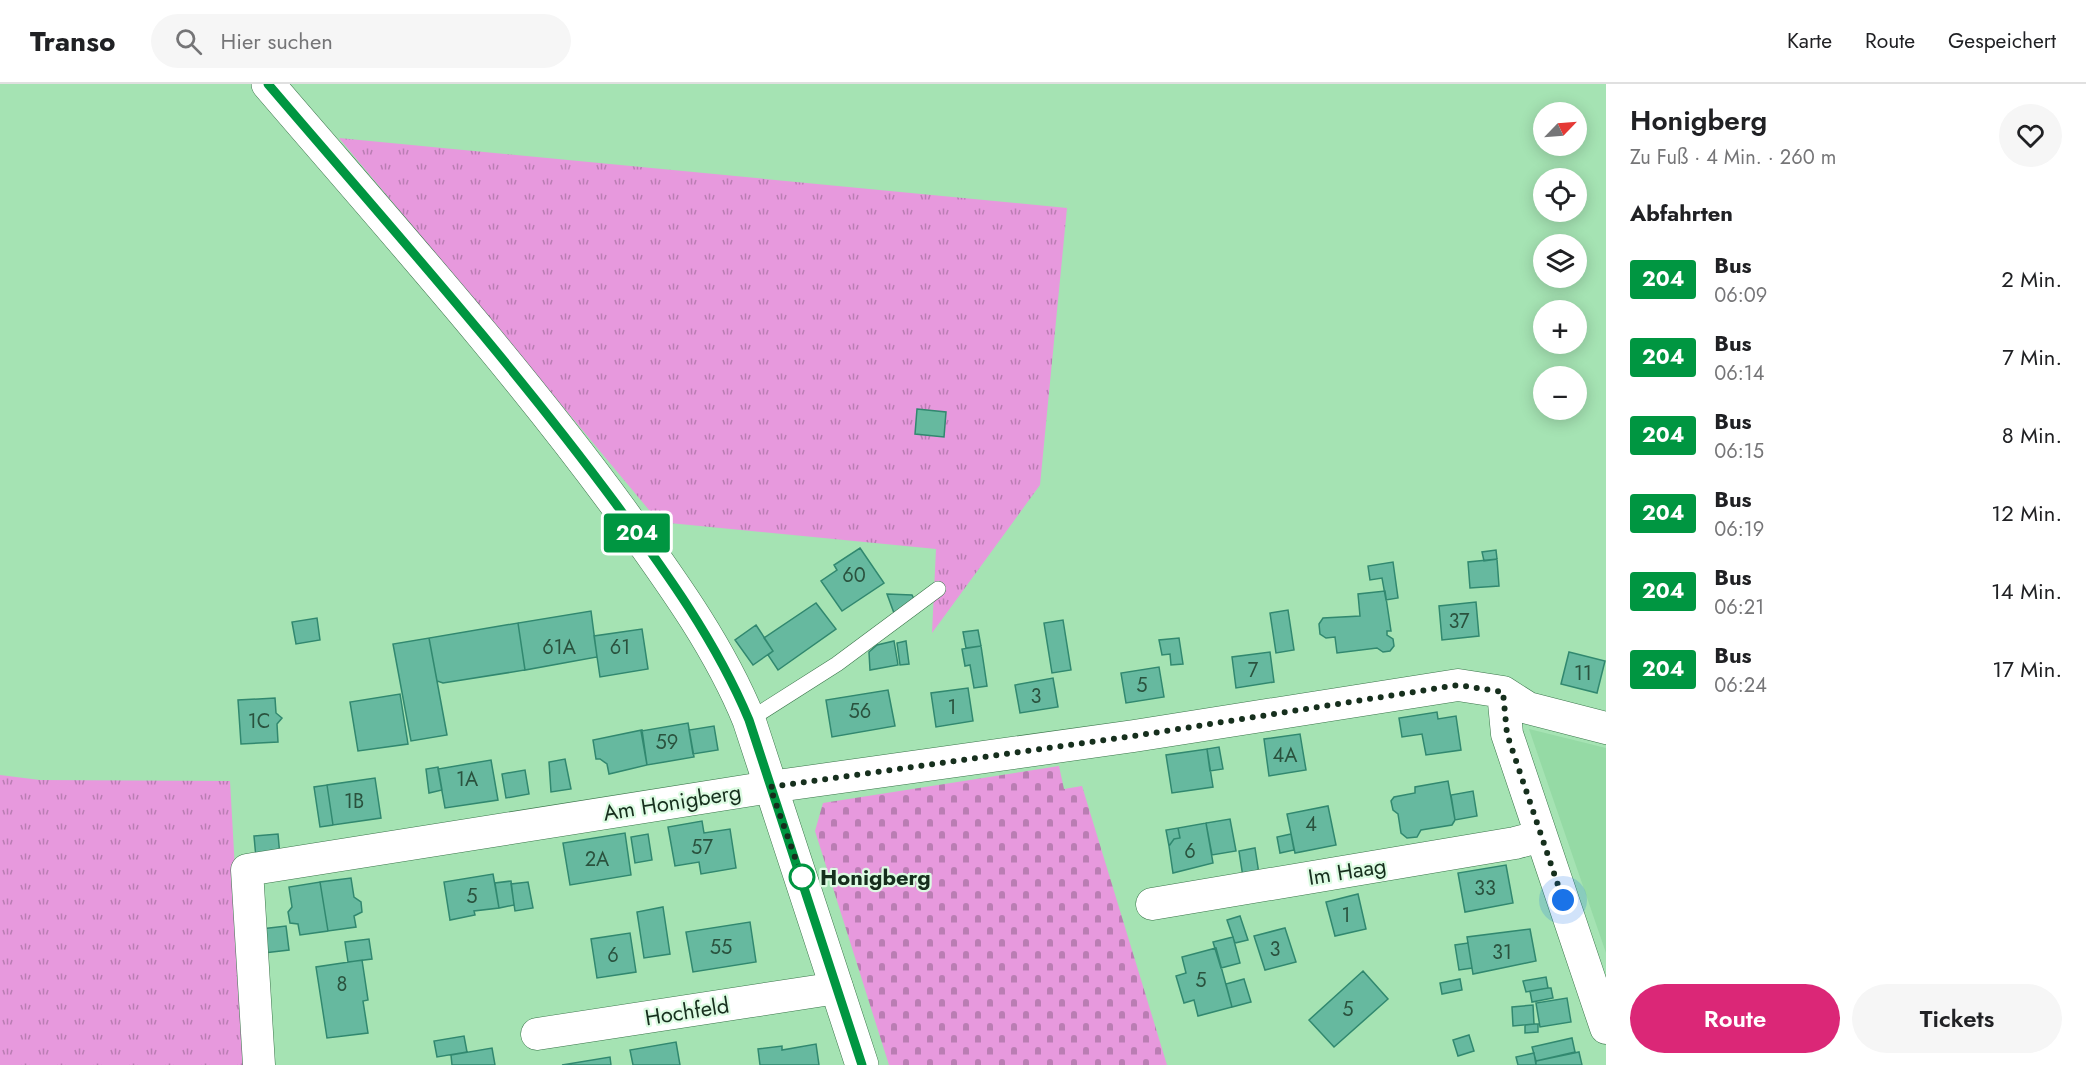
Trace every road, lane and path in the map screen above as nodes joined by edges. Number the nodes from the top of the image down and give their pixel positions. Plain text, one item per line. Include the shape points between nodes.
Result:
1 (268, 84) edge
2 (938, 589) dead end
3 (1503, 692) junction
4 (749, 720) junction
5 (1606, 728) edge
6 (770, 787) junction
7 (1541, 836) junction
8 (1152, 904) dead end
9 (837, 987) junction
10 (1606, 1028) edge
11 (537, 1034) dead end
12 (259, 1065) edge
13 (862, 1065) edge

1 - 4 street via 592,472 674,584 735,686
2 - 4 lane via 837,664
3 - 5 street, Am Honigberg via 1528,708
3 - 6 street, Am Honigberg via 1458,685
3 - 7 street via 1507,734
4 - 6 street
6 - 9 street
6 - 12 street, Am Honigberg via 247,870
7 - 8 street, Im Haag
7 - 10 street
9 - 11 street, Hochfeld
9 - 13 street

